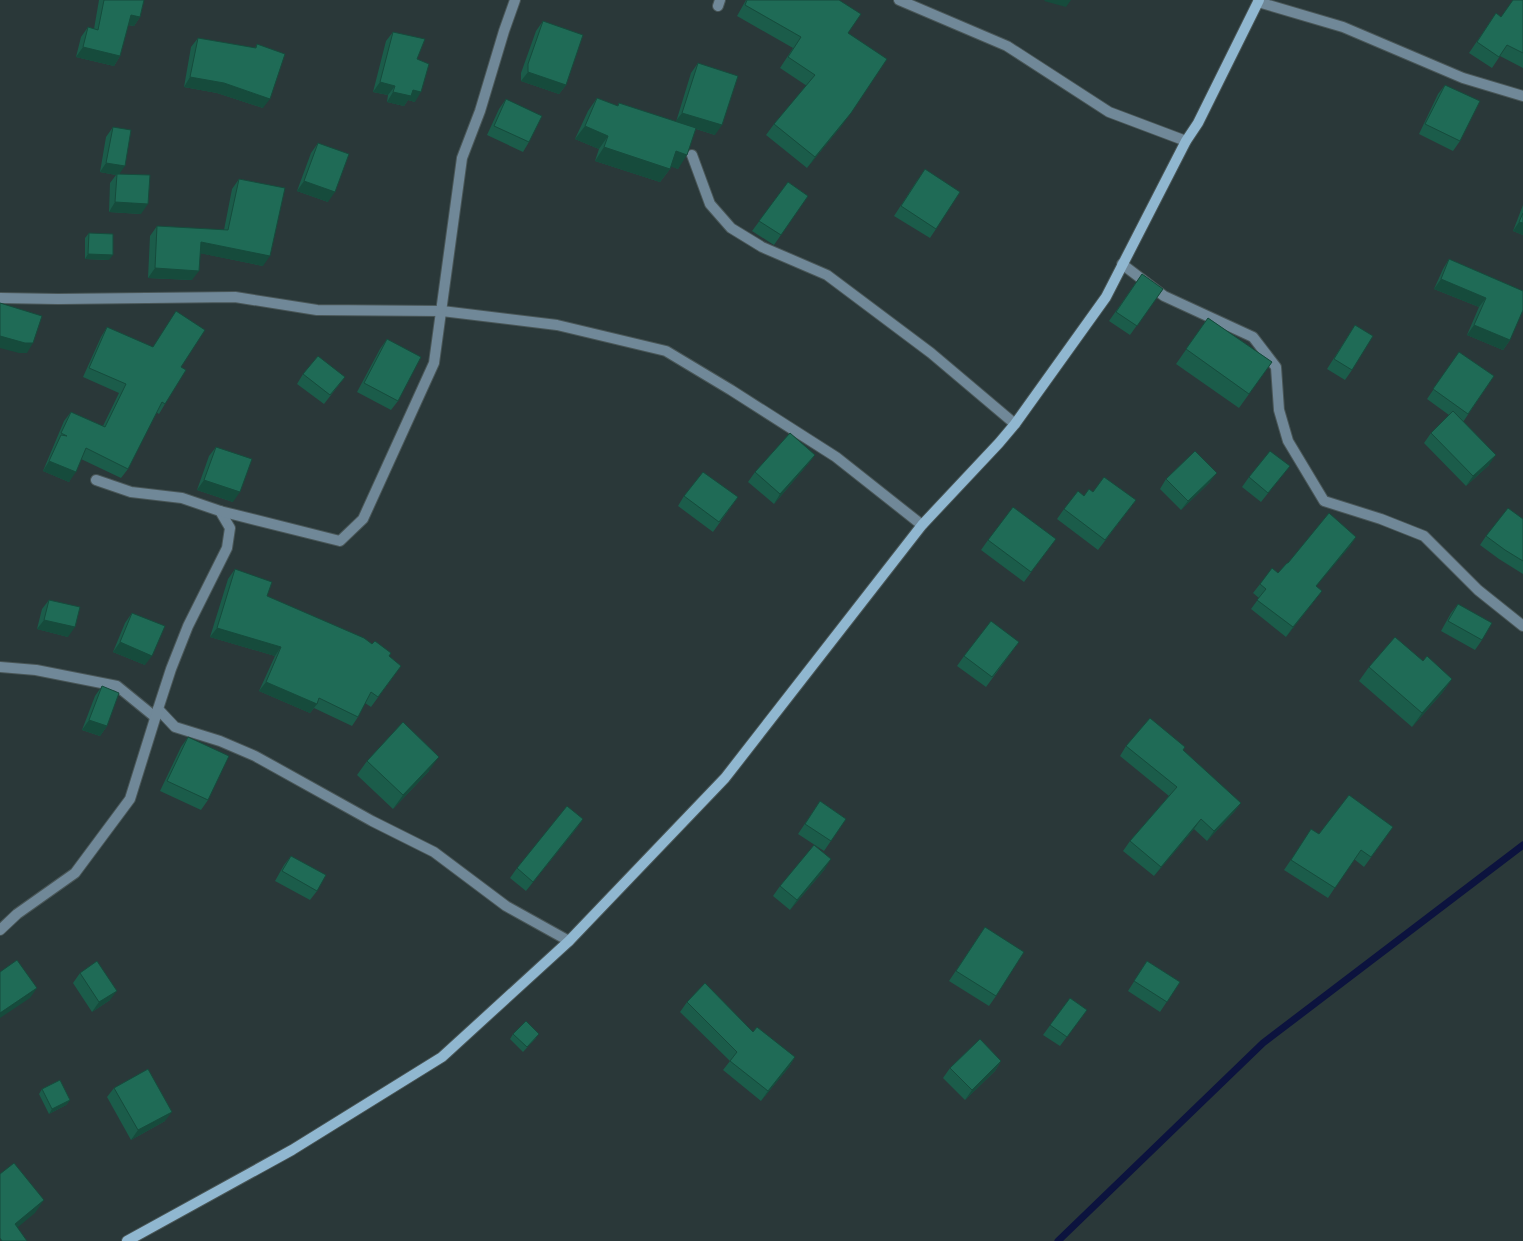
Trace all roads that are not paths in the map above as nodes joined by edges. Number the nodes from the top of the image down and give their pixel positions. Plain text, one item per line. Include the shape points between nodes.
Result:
1 (515, 0) edge
2 (899, 0) edge
3 (1258, 1) edge
4 (1523, 96) edge
5 (1186, 141) junction
6 (692, 155) edge
7 (1122, 264) junction
8 (0, 298) edge
9 (442, 311) junction
10 (1015, 424) junction
11 (96, 480) dead end
12 (220, 511) junction
13 (922, 525) junction
14 (1523, 626) edge
15 (0, 667) edge
16 (157, 713) junction
17 (0, 930) edge
18 (569, 941) junction
19 (127, 1241) edge

1 - 9 street via 462,158
2 - 5 street via 1007,46 1109,112
3 - 4 street via 1343,27 1463,78
3 - 5 street
5 - 7 street
6 - 10 street via 710,204 732,228 762,247 827,275 931,353
7 - 10 street via 1106,296
7 - 14 street via 1164,296 1253,337 1276,367 1279,410 1288,441 1324,501 1424,536 1478,590
8 - 9 street via 235,297 317,310
9 - 12 street via 434,363 393,457 363,519 340,542
9 - 13 street via 557,325 666,351 836,457
10 - 13 street via 1000,444
11 - 12 street via 131,492 182,498
12 - 16 street via 230,528 227,548 188,626
13 - 18 street via 725,778
15 - 16 street via 36,670 116,686
16 - 17 street via 130,799 75,873
16 - 18 street via 175,727 220,740 255,756 434,852 506,906
18 - 19 street via 442,1058 292,1150

